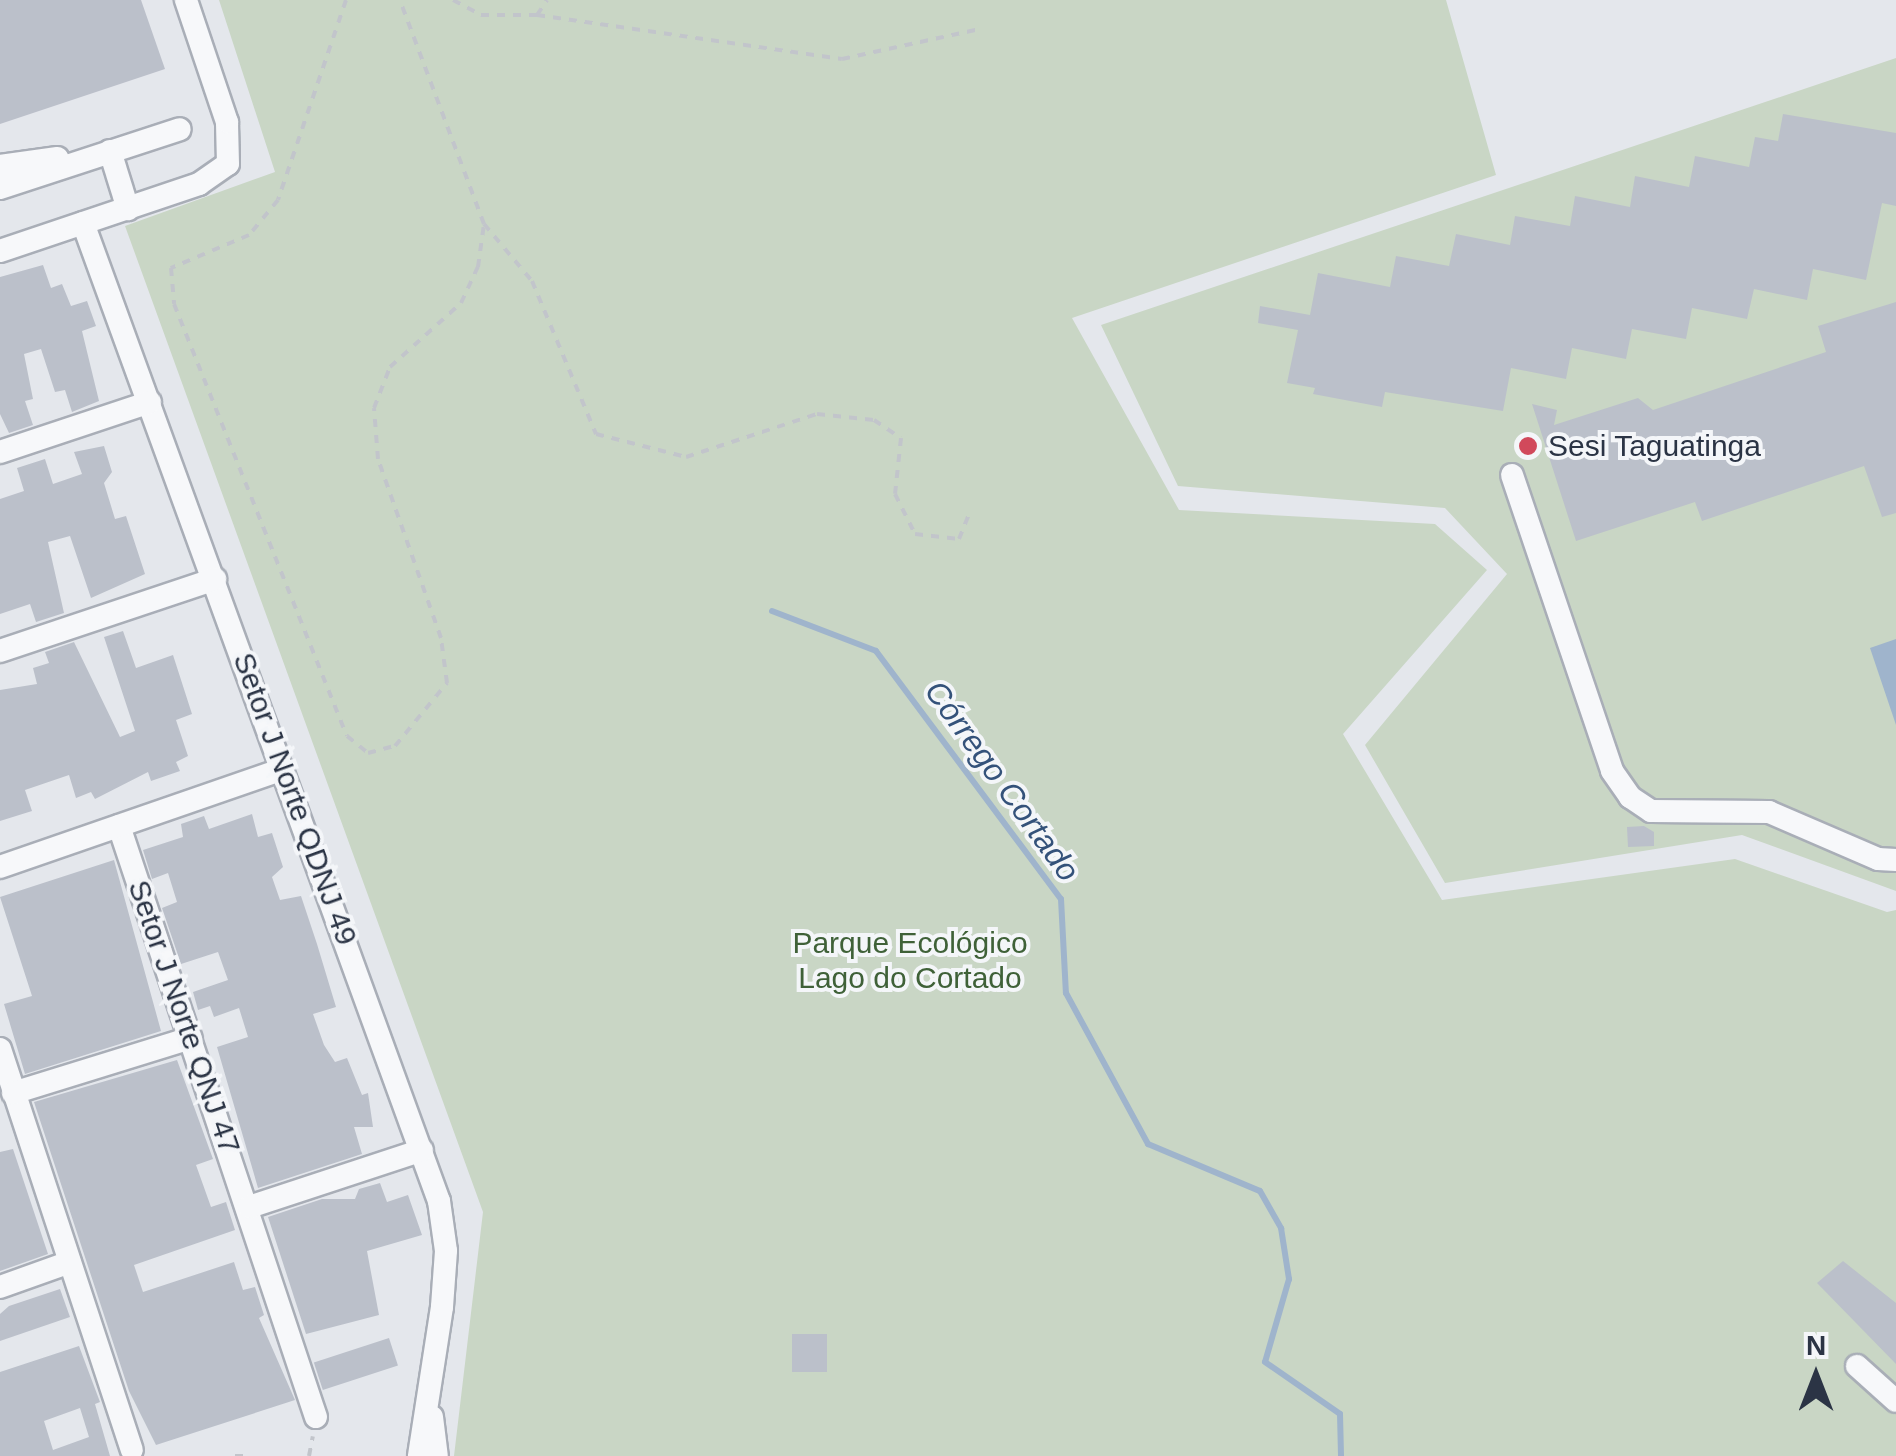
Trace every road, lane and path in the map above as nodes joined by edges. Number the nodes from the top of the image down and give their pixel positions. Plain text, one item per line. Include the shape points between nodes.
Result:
1 (186, 0) edge
2 (346, 0) edge
3 (400, 0) edge
4 (453, 0) edge
5 (548, 0) edge
6 (537, 15) junction
7 (980, 28) dead end
8 (180, 129) dead end
9 (110, 151) junction
10 (0, 166) edge
11 (0, 188) edge
12 (128, 208) junction
13 (84, 224) junction
14 (484, 224) junction
15 (0, 251) edge
16 (150, 402) junction
17 (0, 452) edge
18 (1512, 475) dead end
19 (970, 512) dead end
20 (215, 579) junction
21 (0, 651) edge
22 (283, 768) junction
23 (120, 826) junction
24 (1896, 860) edge
25 (0, 866) edge
26 (191, 1038) junction
27 (0, 1049) edge
28 (14, 1093) junction
29 (422, 1150) junction
30 (250, 1208) junction
31 (70, 1262) junction
32 (0, 1287) edge
33 (1857, 1366) dead end
34 (426, 1384) junction
35 (1896, 1401) edge
36 (316, 1417) dead end
37 (132, 1450) dead end
38 (235, 1456) edge
39 (245, 1456) edge
40 (420, 1456) edge
41 (437, 1456) edge

1 - 12 street via 232,143 219,176
2 - 14 path via 278,200 250,235 171,268 174,304 347,736 368,753 395,746 447,683 441,638 378,459 374,408 390,367 461,303 478,267
3 - 14 path
4 - 6 path via 481,15
5 - 6 path
6 - 7 path via 842,59
8 - 9 street
9 - 10 street
9 - 11 street
9 - 12 street
12 - 13 street
13 - 15 street
13 - 16 street, Setor J Norte QDNJ 49
14 - 19 path via 532,281 596,434 686,456 817,414 874,420 901,438 895,494 915,534 959,540
16 - 17 street
16 - 20 street, Setor J Norte QDNJ 49
18 - 24 street via 1612,770 1630,797 1651,811 1768,812 1878,859
20 - 21 street
20 - 22 street, Setor J Norte QDNJ 49
22 - 23 street
22 - 29 street, Setor J Norte QDNJ 49
23 - 25 street
23 - 26 street, Setor J Norte QNJ 47
26 - 28 street
26 - 30 street, Setor J Norte QNJ 47
27 - 28 street
28 - 31 street
29 - 30 street
29 - 34 street, Setor J Norte QDNJ 49 via 445,1222 446,1250
30 - 36 street, Setor J Norte QNJ 47
31 - 32 street
31 - 37 street
33 - 35 street
34 - 40 street
34 - 41 street
38 - 39 path

